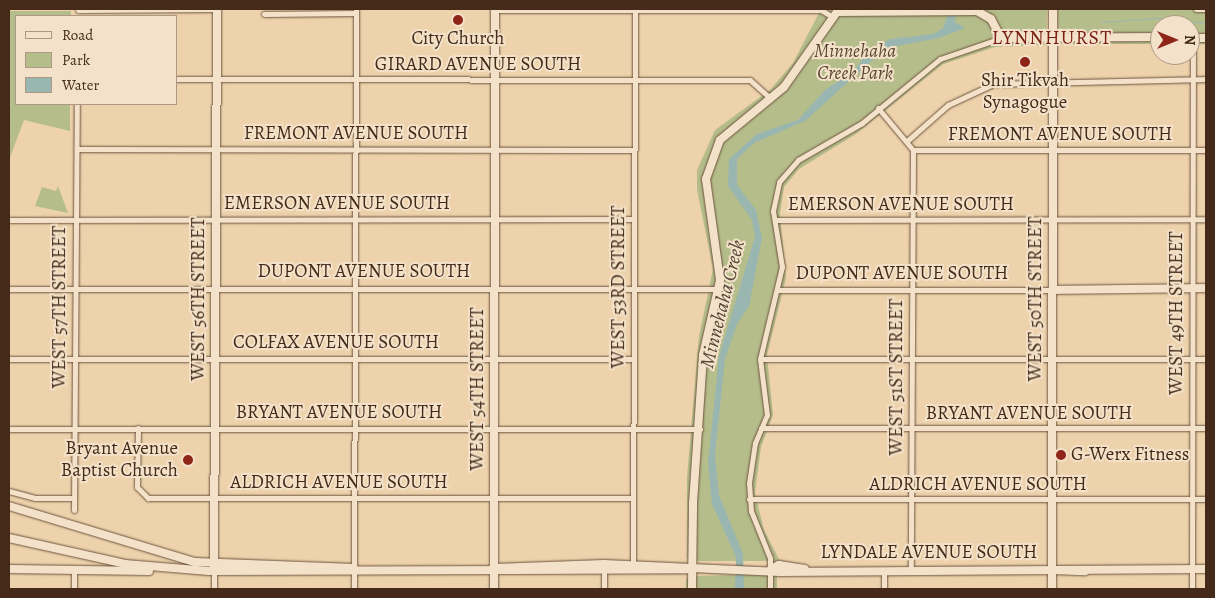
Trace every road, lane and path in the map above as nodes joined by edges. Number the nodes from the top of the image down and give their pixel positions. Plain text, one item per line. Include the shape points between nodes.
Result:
1 (218, 9) edge
2 (495, 9) edge
3 (774, 9) edge
4 (1053, 9) edge
5 (1196, 9) edge
6 (1206, 9) edge
7 (635, 10) edge
8 (925, 10) edge
9 (943, 10) edge
10 (962, 10) edge
11 (356, 11) edge
12 (78, 12) edge
13 (264, 14) dead end
14 (831, 16) junction
15 (1053, 37) junction
16 (1150, 37) edge
17 (1001, 38) junction
18 (1192, 65) edge
19 (217, 78) junction
20 (178, 79) edge
21 (495, 79) junction
22 (1193, 79) junction
23 (1206, 79) edge
24 (355, 80) junction
25 (634, 80) junction
26 (1053, 80) junction
27 (771, 99) junction
28 (77, 105) edge
29 (878, 108) junction
30 (907, 141) junction
31 (77, 149) junction
32 (216, 149) junction
33 (494, 149) junction
34 (355, 150) junction
35 (634, 150) junction
36 (913, 150) junction
37 (1053, 150) junction
38 (1193, 150) junction
39 (1206, 150) edge
40 (495, 218) junction
41 (355, 219) junction
42 (634, 219) junction
43 (1192, 219) junction
44 (1206, 219) edge
45 (9, 220) edge
46 (76, 220) junction
47 (215, 220) junction
48 (775, 220) junction
49 (913, 220) junction
50 (1053, 220) junction
51 (355, 288) junction
52 (494, 288) junction
53 (1192, 288) junction
54 (1206, 288) edge
55 (9, 289) edge
56 (75, 289) junction
57 (215, 289) junction
58 (634, 289) junction
59 (719, 289) junction
60 (777, 290) junction
61 (912, 290) junction
62 (1052, 290) junction
63 (215, 358) junction
64 (494, 358) junction
65 (9, 359) edge
66 (75, 359) junction
67 (634, 359) junction
68 (1192, 359) junction
69 (1206, 359) edge
70 (355, 360) junction
71 (760, 360) junction
72 (912, 360) junction
73 (1051, 360) junction
74 (138, 428) junction
75 (214, 428) junction
76 (494, 428) junction
77 (761, 428) junction
78 (1192, 428) junction
79 (1206, 428) edge
80 (9, 429) edge
81 (75, 429) junction
82 (354, 429) junction
83 (633, 429) junction
84 (700, 429) junction
85 (912, 430) junction
86 (1051, 430) junction
87 (9, 491) edge
88 (74, 498) junction
89 (214, 498) junction
90 (354, 498) junction
91 (494, 498) junction
92 (633, 498) junction
93 (749, 500) junction
94 (911, 500) junction
95 (1051, 500) junction
96 (1192, 500) junction
97 (1206, 500) edge
98 (9, 506) edge
99 (74, 510) dead end
100 (9, 538) edge
101 (633, 565) junction
102 (214, 568) junction
103 (354, 568) junction
104 (494, 568) junction
105 (604, 568) junction
106 (9, 569) edge
107 (74, 569) junction
108 (178, 569) junction
109 (693, 569) junction
110 (771, 569) junction
111 (1192, 569) junction
112 (1206, 569) edge
113 (884, 570) junction
114 (911, 570) junction
115 (1052, 570) junction
116 (74, 589) edge
117 (214, 589) edge
118 (354, 589) edge
119 (494, 589) edge
120 (604, 589) edge
121 (692, 589) edge
122 (770, 589) edge
123 (884, 589) edge
124 (1052, 589) edge
125 (1192, 589) edge

1 - 12 street
1 - 19 street, WEST 56TH STREET
2 - 7 street
2 - 21 street, WEST 54TH STREET
3 - 7 street
3 - 14 street via 821,10
4 - 15 street, WEST 50TH STREET
5 - 6 street
7 - 25 street, WEST 53RD STREET
8 - 9 street
8 - 14 street via 846,10
9 - 10 street
10 - 17 street via 984,14
11 - 13 street
11 - 24 street
14 - 27 street via 795,73
15 - 16 street
15 - 17 street
15 - 26 street, WEST 50TH STREET
17 - 29 street via 940,59
18 - 22 street, WEST 49TH STREET
19 - 20 street, GIRARD AVENUE SOUTH
19 - 24 street, GIRARD AVENUE SOUTH
19 - 32 street, WEST 56TH STREET
21 - 24 street, GIRARD AVENUE SOUTH
21 - 25 street, GIRARD AVENUE SOUTH
21 - 33 street, WEST 54TH STREET
22 - 23 street
22 - 26 street
22 - 38 street, WEST 49TH STREET
24 - 34 street
25 - 27 street, GIRARD AVENUE SOUTH via 750,80
25 - 35 street, WEST 53RD STREET
26 - 30 street via 1004,82 973,90 936,114
26 - 37 street, WEST 50TH STREET
27 - 59 street via 726,134 709,162 706,191 720,256
28 - 31 street, WEST 57TH STREET
29 - 30 street
29 - 48 street via 845,135 791,166 776,191
30 - 36 street
31 - 32 street, FREMONT AVENUE SOUTH
31 - 46 street, WEST 57TH STREET
32 - 34 street, FREMONT AVENUE SOUTH
32 - 47 street, WEST 56TH STREET
33 - 34 street, FREMONT AVENUE SOUTH
33 - 35 street, FREMONT AVENUE SOUTH
33 - 40 street, WEST 54TH STREET
34 - 41 street
35 - 42 street, WEST 53RD STREET
36 - 37 street, FREMONT AVENUE SOUTH
36 - 49 street, WEST 51ST STREET
37 - 38 street, FREMONT AVENUE SOUTH
37 - 50 street, WEST 50TH STREET
38 - 39 street, FREMONT AVENUE SOUTH
38 - 43 street, WEST 49TH STREET
40 - 41 street, EMERSON AVENUE SOUTH
40 - 42 street, EMERSON AVENUE SOUTH
40 - 52 street, WEST 54TH STREET
41 - 47 street, EMERSON AVENUE SOUTH
41 - 51 street
42 - 58 street, WEST 53RD STREET
43 - 44 street, EMERSON AVENUE SOUTH
43 - 50 street, EMERSON AVENUE SOUTH
43 - 53 street, WEST 49TH STREET
45 - 46 street, EMERSON AVENUE SOUTH
46 - 47 street, EMERSON AVENUE SOUTH
46 - 56 street, WEST 57TH STREET
47 - 57 street, WEST 56TH STREET
48 - 49 street, EMERSON AVENUE SOUTH
48 - 60 street via 782,255
49 - 50 street, EMERSON AVENUE SOUTH
49 - 61 street, WEST 51ST STREET
50 - 62 street, WEST 50TH STREET
51 - 52 street, DUPONT AVENUE SOUTH
51 - 57 street, DUPONT AVENUE SOUTH
51 - 70 street
52 - 58 street, DUPONT AVENUE SOUTH
52 - 64 street, WEST 54TH STREET
53 - 54 street, DUPONT AVENUE SOUTH
53 - 62 street, DUPONT AVENUE SOUTH
53 - 68 street, WEST 49TH STREET
55 - 56 street, DUPONT AVENUE SOUTH
56 - 57 street, DUPONT AVENUE SOUTH
56 - 66 street, WEST 57TH STREET
57 - 63 street, WEST 56TH STREET
58 - 59 street, DUPONT AVENUE SOUTH
58 - 67 street, WEST 53RD STREET
59 - 84 street via 704,350
60 - 61 street, DUPONT AVENUE SOUTH
60 - 71 street
61 - 62 street, DUPONT AVENUE SOUTH
61 - 72 street, WEST 51ST STREET
62 - 73 street, WEST 50TH STREET
63 - 66 street, COLFAX AVENUE SOUTH
63 - 70 street, COLFAX AVENUE SOUTH
63 - 75 street, WEST 56TH STREET
64 - 67 street, COLFAX AVENUE SOUTH
64 - 70 street, COLFAX AVENUE SOUTH
64 - 76 street, WEST 54TH STREET
65 - 66 street, COLFAX AVENUE SOUTH
66 - 81 street, WEST 57TH STREET
67 - 83 street, WEST 53RD STREET
68 - 69 street
68 - 73 street
68 - 78 street, WEST 49TH STREET
70 - 82 street
71 - 72 street
71 - 77 street via 768,405
72 - 73 street
72 - 85 street, WEST 51ST STREET
73 - 86 street, WEST 50TH STREET
74 - 75 street, BRYANT AVENUE SOUTH
74 - 81 street, BRYANT AVENUE SOUTH
74 - 89 street, ALDRICH AVENUE SOUTH via 140,492 148,498
75 - 82 street, BRYANT AVENUE SOUTH
75 - 89 street, WEST 56TH STREET
76 - 82 street, BRYANT AVENUE SOUTH
76 - 83 street, BRYANT AVENUE SOUTH
76 - 91 street, WEST 54TH STREET
77 - 85 street, BRYANT AVENUE SOUTH
77 - 93 street via 750,470
78 - 79 street, BRYANT AVENUE SOUTH
78 - 86 street, BRYANT AVENUE SOUTH
78 - 96 street, WEST 49TH STREET
80 - 81 street, BRYANT AVENUE SOUTH
81 - 88 street, WEST 57TH STREET
82 - 90 street
83 - 84 street, BRYANT AVENUE SOUTH
83 - 92 street, WEST 53RD STREET
84 - 109 street
85 - 86 street, BRYANT AVENUE SOUTH
85 - 94 street, WEST 51ST STREET
86 - 95 street, WEST 50TH STREET
87 - 88 street via 35,498
88 - 99 street, WEST 57TH STREET
89 - 90 street, ALDRICH AVENUE SOUTH
89 - 102 street, WEST 56TH STREET
90 - 91 street, ALDRICH AVENUE SOUTH
90 - 103 street
91 - 92 street, ALDRICH AVENUE SOUTH
91 - 104 street, WEST 54TH STREET
92 - 101 street, WEST 53RD STREET
93 - 94 street, ALDRICH AVENUE SOUTH
93 - 110 street
94 - 95 street, ALDRICH AVENUE SOUTH
94 - 114 street, WEST 51ST STREET
95 - 96 street, ALDRICH AVENUE SOUTH
95 - 115 street, WEST 50TH STREET
96 - 97 street, ALDRICH AVENUE SOUTH
96 - 111 street, WEST 49TH STREET
98 - 102 street
100 - 108 street via 99,559
101 - 105 street, LYNDALE AVENUE SOUTH
101 - 109 street, LYNDALE AVENUE SOUTH
102 - 103 street, LYNDALE AVENUE SOUTH
102 - 108 street
102 - 117 street, WEST 56TH STREET
103 - 104 street, LYNDALE AVENUE SOUTH
103 - 118 street
104 - 105 street, LYNDALE AVENUE SOUTH
104 - 119 street, WEST 54TH STREET
105 - 109 street, LYNDALE AVENUE SOUTH
105 - 120 street
106 - 107 street
107 - 108 street
107 - 116 street
109 - 110 street, LYNDALE AVENUE SOUTH
109 - 121 street
110 - 113 street, LYNDALE AVENUE SOUTH via 787,566
110 - 122 street
111 - 112 street, LYNDALE AVENUE SOUTH
111 - 115 street, LYNDALE AVENUE SOUTH
111 - 125 street, WEST 49TH STREET
113 - 114 street, LYNDALE AVENUE SOUTH
113 - 123 street
114 - 115 street, LYNDALE AVENUE SOUTH
115 - 124 street, WEST 50TH STREET

